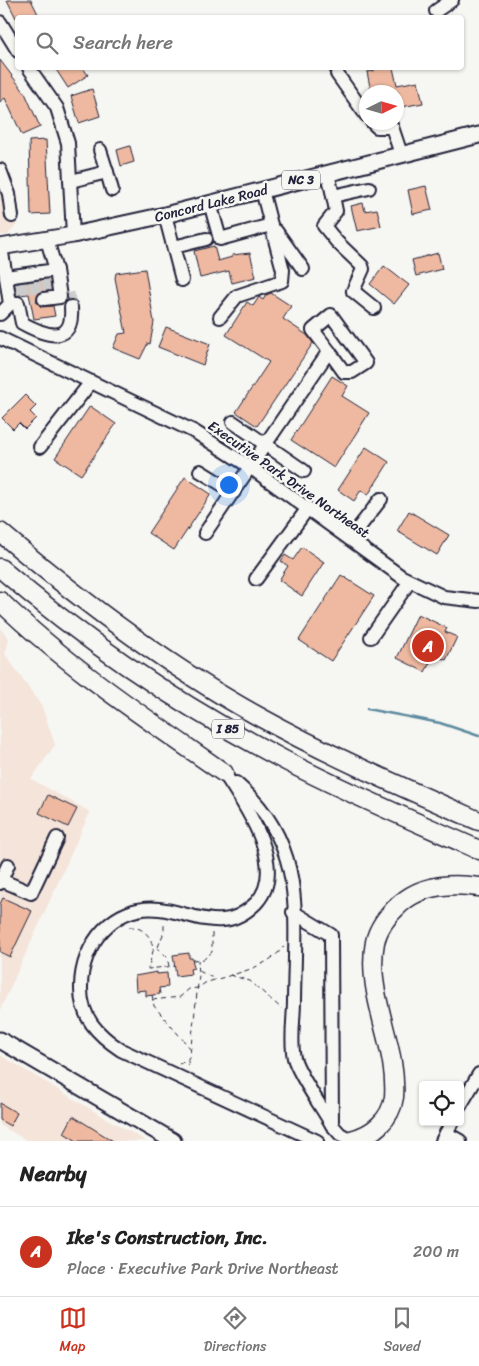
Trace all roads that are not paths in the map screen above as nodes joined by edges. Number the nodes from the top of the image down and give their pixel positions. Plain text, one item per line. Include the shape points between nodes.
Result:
1 (452, 0) edge
2 (436, 11) dead end
3 (0, 22) edge
4 (15, 46) edge
5 (30, 70) edge
6 (337, 74) dead end
7 (359, 105) edge
8 (393, 130) edge
9 (479, 136) edge
10 (100, 150) dead end
11 (401, 154) junction
12 (0, 170) edge
13 (107, 172) junction
14 (328, 173) junction
15 (71, 181) junction
16 (368, 188) dead end
17 (112, 190) dead end
18 (262, 190) junction
19 (333, 196) junction
20 (210, 203) junction
21 (165, 215) junction
22 (12, 216) dead end
23 (271, 225) junction
24 (73, 235) junction
25 (206, 239) dead end
26 (47, 240) junction
27 (0, 247) edge
28 (174, 247) junction
29 (303, 269) dead end
30 (6, 277) junction
31 (182, 280) dead end
32 (24, 291) junction
33 (71, 307) tunnel mouth
34 (374, 308) dead end
35 (0, 314) edge
36 (220, 317) dead end
37 (0, 338) edge
38 (329, 351) junction
39 (91, 382) junction
40 (233, 422) dead end
41 (266, 444) junction
42 (40, 447) dead end
43 (250, 467) junction
44 (200, 471) dead end
45 (304, 471) dead end
46 (234, 492) junction
47 (381, 499) dead end
48 (308, 508) junction
49 (0, 532) edge
50 (205, 533) dead end
51 (350, 539) junction
52 (0, 568) edge
53 (256, 579) dead end
54 (410, 581) junction
55 (479, 600) edge
56 (0, 601) edge
57 (371, 637) dead end
58 (224, 773) junction
59 (479, 821) edge
60 (57, 838) dead end
61 (479, 850) edge
62 (8, 865) dead end
63 (1, 881) edge
64 (479, 887) edge
65 (293, 912) junction
66 (0, 1040) edge
67 (479, 1074) edge
68 (464, 1099) edge
69 (332, 1125) junction
70 (447, 1132) edge
71 (170, 1140) edge
72 (347, 1140) edge
73 (317, 1141) edge
74 (460, 1141) edge

1 - 2 street
3 - 4 street
5 - 15 street via 57,108 68,143
6 - 7 street
8 - 11 street
9 - 11 main road, Concord Lake Road / NC 3
10 - 13 street
11 - 14 main road, Concord Lake Road / NC 3
12 - 22 street via 9,194
13 - 15 street
13 - 17 street
14 - 18 main road, Concord Lake Road / NC 3
14 - 19 street
15 - 24 street
16 - 19 street
18 - 20 main road, Concord Lake Road / NC 3
18 - 23 street
19 - 34 street via 336,211 324,226 362,266 353,291
20 - 21 main road, Concord Lake Road / NC 3
20 - 23 street via 220,238
21 - 24 main road, Concord Lake Road / NC 3
21 - 28 street
23 - 29 street
23 - 36 street via 283,270 282,281 237,296
24 - 26 main road, Concord Lake Road / NC 3
25 - 28 street
26 - 27 main road, Concord Lake Road / NC 3
26 - 32 street via 52,286
27 - 30 street
28 - 31 street
30 - 32 street
30 - 32 street
32 - 33 street via 22,323 47,334 60,334 70,326
32 - 35 street
37 - 39 street, Executive Park Drive Northeast
38 - 38 street via 313,330 331,314 366,363 352,372 344,372
38 - 41 street
39 - 42 street
39 - 43 street, Executive Park Drive Northeast via 195,432
40 - 41 street
41 - 43 street
41 - 45 street
43 - 46 street
43 - 48 street, Executive Park Drive Northeast
44 - 46 street
46 - 50 street
47 - 51 street
48 - 51 street, Executive Park Drive Northeast
48 - 53 street
49 - 59 highway, I 85 via 90,606 219,693 349,763
51 - 54 street, Executive Park Drive Northeast
52 - 61 highway, I 85 via 105,650 209,718 327,782
54 - 55 street, Executive Park Drive Northeast via 444,597
54 - 57 street
56 - 58 highway via 55,651 99,685
58 - 65 street via 269,818 280,838 288,860
58 - 73 street via 250,813 268,863 267,885 261,898 244,913 222,920 160,909 146,908 128,913 108,925 87,953 81,977 83,1004 96,1031 121,1050
60 - 63 street via 31,893
62 - 63 street
64 - 72 highway via 445,885 415,893 392,912 382,926 376,941 374,974 394,1079 394,1099 378,1128 363,1137
65 - 69 street via 294,1059
65 - 69 street via 331,935
66 - 71 main road
67 - 68 street
69 - 72 street
70 - 74 street

